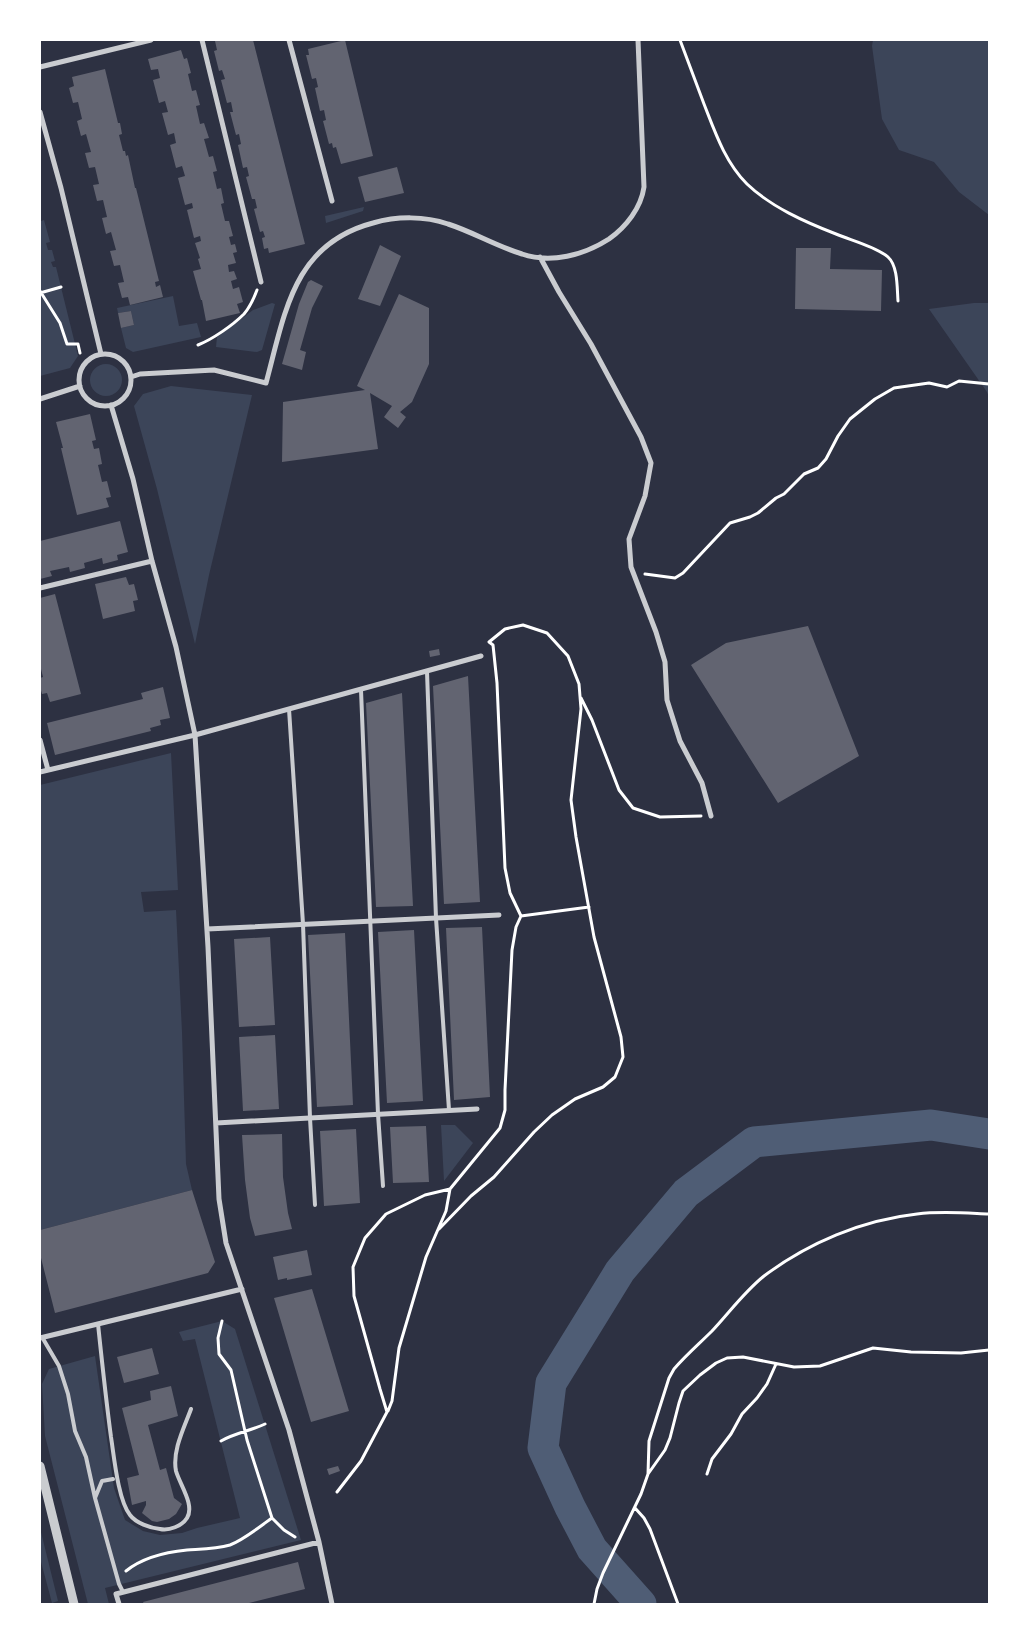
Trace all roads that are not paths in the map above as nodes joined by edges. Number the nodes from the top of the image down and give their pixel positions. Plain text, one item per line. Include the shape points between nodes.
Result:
1 (151, 40) edge
2 (202, 40) edge
3 (289, 40) edge
4 (638, 40) edge
5 (40, 67) edge
6 (40, 112) edge
7 (332, 201) dead end
8 (540, 258) junction
9 (260, 282) road end
10 (101, 354) junction
11 (132, 377) junction
12 (80, 386) junction
13 (40, 399) edge
14 (111, 405) junction
15 (152, 561) junction
16 (40, 588) edge
17 (480, 656) dead end
18 (427, 672) junction
19 (361, 690) junction
20 (289, 709) junction
21 (195, 735) junction
22 (40, 740) edge
23 (48, 770) junction
24 (40, 772) edge
25 (711, 816) road end
26 (499, 915) dead end
27 (436, 918) junction
28 (371, 921) junction
29 (303, 924) junction
30 (207, 928) junction
31 (477, 1109) dead end
32 (449, 1110) junction
33 (378, 1114) junction
34 (310, 1118) junction
35 (216, 1123) junction
36 (383, 1186) dead end
37 (315, 1206) dead end
38 (242, 1290) junction
39 (98, 1324) junction
40 (41, 1338) edge
41 (191, 1409) dead end
42 (40, 1466) edge
43 (113, 1479) dead end
44 (95, 1498) junction
45 (319, 1542) junction
46 (123, 1592) junction
47 (74, 1604) edge
48 (119, 1604) edge
49 (332, 1604) edge

1 - 5 street
2 - 9 street
3 - 7 street
4 - 8 street via 644,167 641,200 630,219 601,244 570,256
6 - 10 street
8 - 11 street via 523,255 447,223 396,218 367,224 336,239 306,267 284,317 266,382 214,370
8 - 25 street via 596,352 641,437 651,464 645,496 629,538 632,573 665,662 668,700 680,741 702,783
10 - 11 street via 110,354 125,362
10 - 12 street via 85,363 80,374
11 - 14 street via 129,392
12 - 13 street
12 - 14 street via 88,400 103,406
14 - 15 street
15 - 16 street
15 - 21 street via 176,647
17 - 18 street
18 - 19 street
18 - 27 lane
19 - 20 street
19 - 28 lane
20 - 21 street
20 - 29 lane
21 - 23 street
21 - 30 street
22 - 23 street
23 - 24 street
26 - 27 street
27 - 28 street
27 - 32 lane
28 - 29 street
28 - 33 lane
29 - 30 street
29 - 34 lane
30 - 35 street
31 - 32 street
32 - 33 street
33 - 34 street
33 - 36 lane
34 - 35 street
34 - 37 lane
35 - 38 street via 219,1199 226,1243
38 - 39 street
38 - 45 street via 289,1430
39 - 40 street
39 - 41 lane via 117,1477 130,1515 146,1526 162,1530 180,1525 188,1517 189,1504 176,1469 175,1454
40 - 44 lane via 59,1366
42 - 47 street
43 - 44 lane via 102,1481
44 - 46 lane
45 - 46 street
45 - 49 street
46 - 48 street via 116,1594

